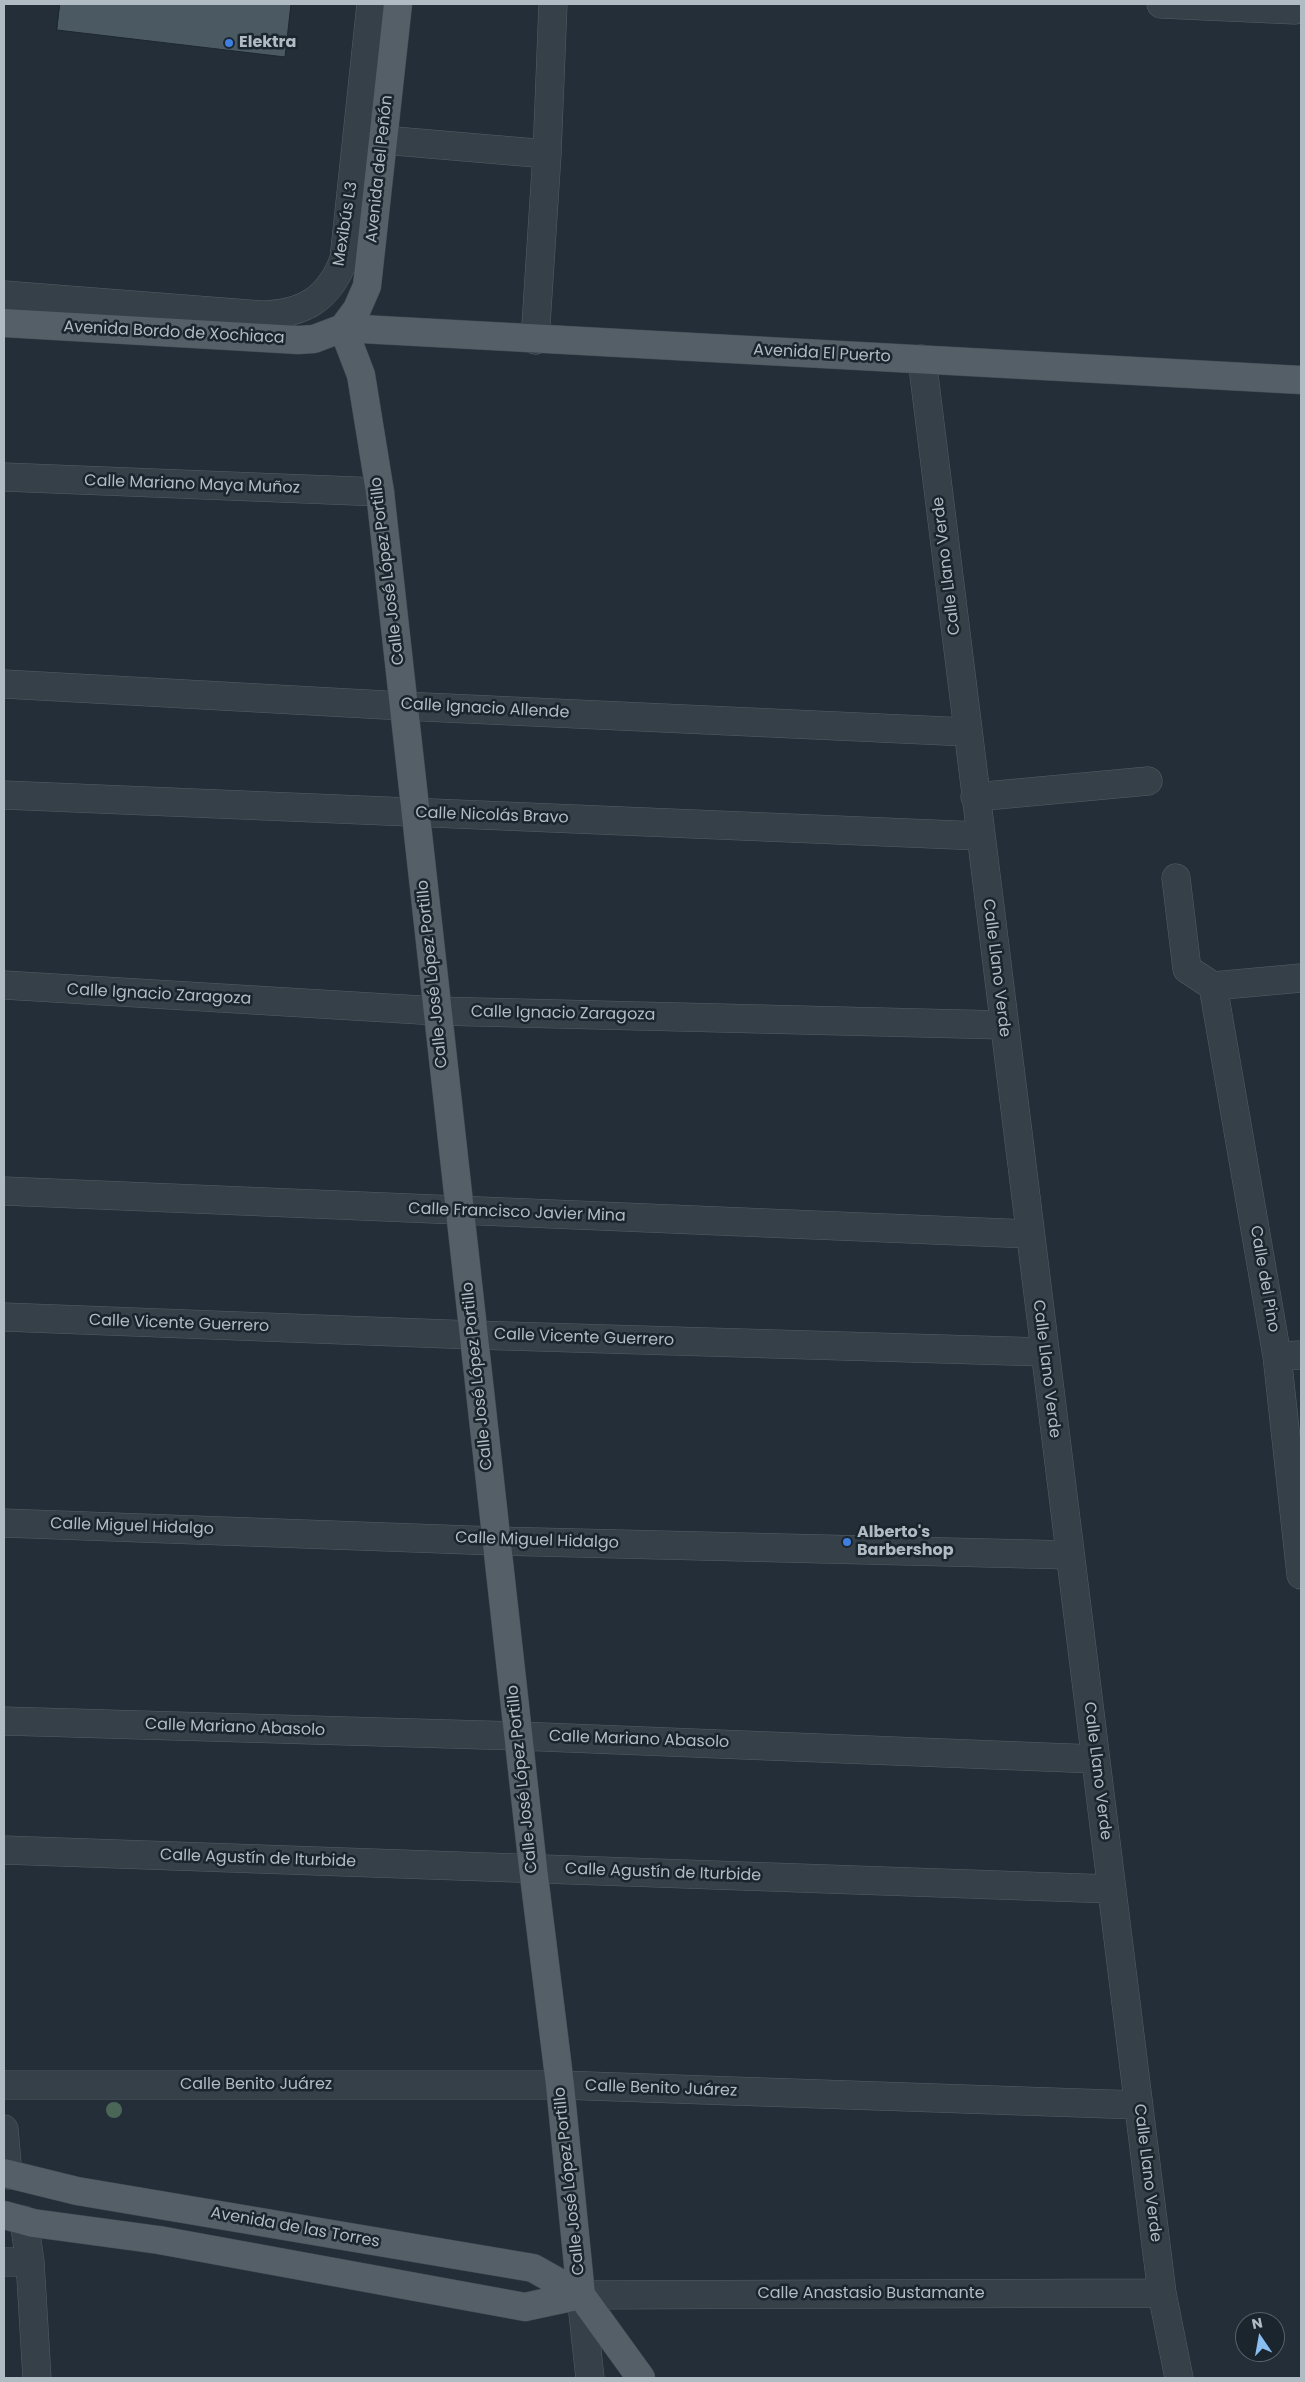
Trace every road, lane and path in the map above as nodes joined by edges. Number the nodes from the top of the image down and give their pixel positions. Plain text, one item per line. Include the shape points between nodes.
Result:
1 (371, 4) edge
2 (398, 4) edge
3 (553, 4) edge
4 (1161, 4) edge
5 (1295, 10) dead end
6 (383, 140) junction
7 (547, 154) junction
8 (4, 295) edge
9 (4, 323) edge
10 (343, 328) junction
11 (535, 340) junction
12 (922, 360) junction
13 (1301, 380) edge
14 (4, 477) edge
15 (380, 492) junction
16 (4, 684) edge
17 (403, 706) junction
18 (967, 732) junction
19 (1148, 780) dead end
20 (4, 796) edge
21 (975, 797) junction
22 (416, 813) junction
23 (980, 836) junction
24 (1176, 878) dead end
25 (1301, 978) edge
26 (4, 986) edge
27 (1213, 986) junction
28 (438, 1011) junction
29 (1004, 1025) junction
30 (4, 1191) edge
31 (460, 1211) junction
32 (1029, 1234) junction
33 (4, 1317) edge
34 (474, 1335) junction
35 (1044, 1352) junction
36 (1289, 1355) edge
37 (4, 1523) edge
38 (496, 1541) junction
39 (1070, 1555) junction
40 (1301, 1574) edge
41 (4, 1721) edge
42 (518, 1736) junction
43 (1095, 1758) junction
44 (4, 1850) edge
45 (533, 1868) junction
46 (1111, 1889) junction
47 (4, 2085) edge
48 (560, 2086) junction
49 (1138, 2105) junction
50 (4, 2129) edge
51 (6, 2174) edge
52 (14, 2218) edge
53 (17, 2262) edge
54 (1162, 2293) junction
55 (581, 2295) junction
56 (37, 2378) edge
57 (590, 2378) edge
58 (641, 2378) edge
59 (1179, 2378) edge

1 - 8 street, Mexibús L3 via 344,259 330,288 301,309 261,315
2 - 6 main road, Avenida del Peñón
3 - 7 street
4 - 5 street
6 - 7 street
6 - 10 main road, Avenida del Peñón via 367,286 357,309
7 - 11 street
9 - 10 main road, Avenida Bordo de Xochiaca via 298,340 314,339
10 - 11 main road, Avenida El Puerto
10 - 15 main road, Calle José López Portillo via 361,375
11 - 12 main road, Avenida El Puerto
12 - 13 main road, Avenida El Puerto
12 - 18 street, Calle Llano Verde
14 - 15 street, Calle Mariano Maya Muñoz
15 - 17 main road, Calle José López Portillo
16 - 17 street, Calle Ignacio Allende
17 - 18 street, Calle Ignacio Allende
17 - 22 main road, Calle José López Portillo
18 - 21 street, Calle Llano Verde
19 - 21 street
20 - 22 street, Calle Nicolás Bravo
21 - 23 street, Calle Llano Verde
22 - 23 street, Calle Nicolás Bravo
22 - 28 main road, Calle José López Portillo
23 - 29 street, Calle Llano Verde
24 - 27 street via 1187,969
25 - 27 street
26 - 28 street, Calle Ignacio Zaragoza
27 - 36 street, Calle del Pino
28 - 29 street, Calle Ignacio Zaragoza
28 - 31 main road, Calle José López Portillo
29 - 32 street, Calle Llano Verde
30 - 31 street, Calle Francisco Javier Mina
31 - 32 street, Calle Francisco Javier Mina
31 - 34 main road, Calle José López Portillo
32 - 35 street, Calle Llano Verde
33 - 34 street, Calle Vicente Guerrero
34 - 35 street, Calle Vicente Guerrero
34 - 38 main road, Calle José López Portillo
35 - 39 street, Calle Llano Verde
36 - 40 street, Calle del Pino
37 - 38 street, Calle Miguel Hidalgo
38 - 39 street, Calle Miguel Hidalgo
38 - 42 main road, Calle José López Portillo
39 - 43 street, Calle Llano Verde
41 - 42 street, Calle Mariano Abasolo
42 - 43 street, Calle Mariano Abasolo
42 - 45 main road, Calle José López Portillo
43 - 46 street, Calle Llano Verde
44 - 45 street, Calle Agustín de Iturbide
45 - 46 street, Calle Agustín de Iturbide
45 - 48 main road, Calle José López Portillo
46 - 49 street, Calle Llano Verde
47 - 48 street, Calle Benito Juárez
48 - 49 street, Calle Benito Juárez
48 - 55 main road, Calle José López Portillo
49 - 54 street, Calle Llano Verde
50 - 51 street
51 - 55 main road, Avenida de las Torres via 78,2191 533,2268
52 - 53 street
52 - 55 main road via 302,2265 525,2307
53 - 56 street
54 - 55 street, Calle Anastasio Bustamante
54 - 59 street, Calle Llano Verde
55 - 57 street, Calle José López Portillo
55 - 58 main road, Avenida de las Torres

